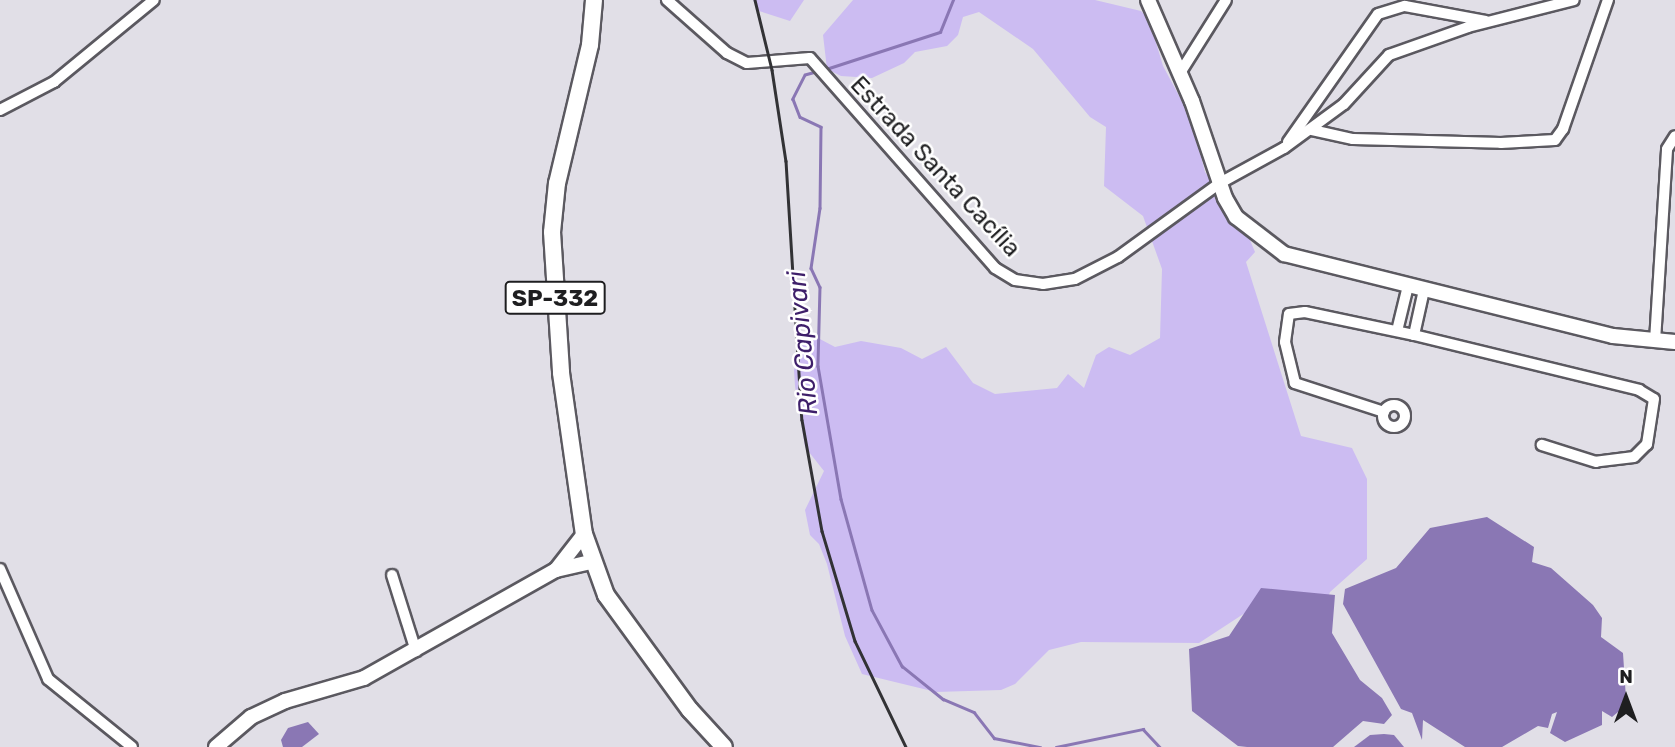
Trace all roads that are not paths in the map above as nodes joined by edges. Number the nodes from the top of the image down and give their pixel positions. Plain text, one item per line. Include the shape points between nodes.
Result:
1 (154, 0) edge
2 (594, 0) edge
3 (667, 0) edge
4 (1148, 0) edge
5 (1226, 0) edge
6 (1574, 0) edge
7 (1608, 0) edge
8 (1562, 1) edge
9 (1495, 23) junction
10 (1180, 74) junction
11 (0, 110) edge
12 (1312, 130) junction
13 (1675, 136) edge
14 (1284, 148) junction
15 (1220, 183) junction
16 (1408, 286) junction
17 (1424, 290) junction
18 (1397, 331) junction
19 (1414, 335) junction
20 (1655, 341) junction
21 (1675, 342) edge
22 (1384, 412) dead end
23 (1542, 445) dead end
24 (584, 534) junction
25 (592, 562) junction
26 (0, 569) edge
27 (556, 570) junction
28 (392, 575) dead end
29 (416, 651) junction
30 (132, 747) edge
31 (216, 747) edge
32 (724, 747) edge

1 - 11 street via 54,82
2 - 24 main road, SP-332 via 590,45 557,183 552,232 561,373
3 - 15 street, Estrada Santa Cacília via 727,53 747,63 806,58 815,63 995,268 1015,280 1043,284 1075,279 1118,257
4 - 10 street
5 - 10 street
6 - 8 street, Estrada Santa Cacília
7 - 12 street via 1563,130 1555,140 1353,139
8 - 9 street, Estrada Santa Cacília
9 - 12 street, Estrada Santa Cacília via 1468,27 1389,55 1344,104
9 - 14 street via 1405,6 1378,14
10 - 15 street
12 - 14 street, Estrada Santa Cacília
13 - 20 street via 1667,149
14 - 15 street, Estrada Santa Cacília
15 - 16 street via 1236,217 1283,254
16 - 17 street
16 - 18 street
17 - 19 street
17 - 20 street
18 - 19 street
18 - 22 street via 1296,311 1289,314 1284,326 1300,387
19 - 23 street via 1639,390 1654,399 1647,444 1634,457 1596,462
20 - 21 street
24 - 25 main road, SP-332
24 - 27 street
25 - 27 street
25 - 32 main road, SP-332 via 617,610 699,723
26 - 30 street via 48,678
27 - 29 street
28 - 29 street
29 - 31 street via 364,678 285,701 251,717

